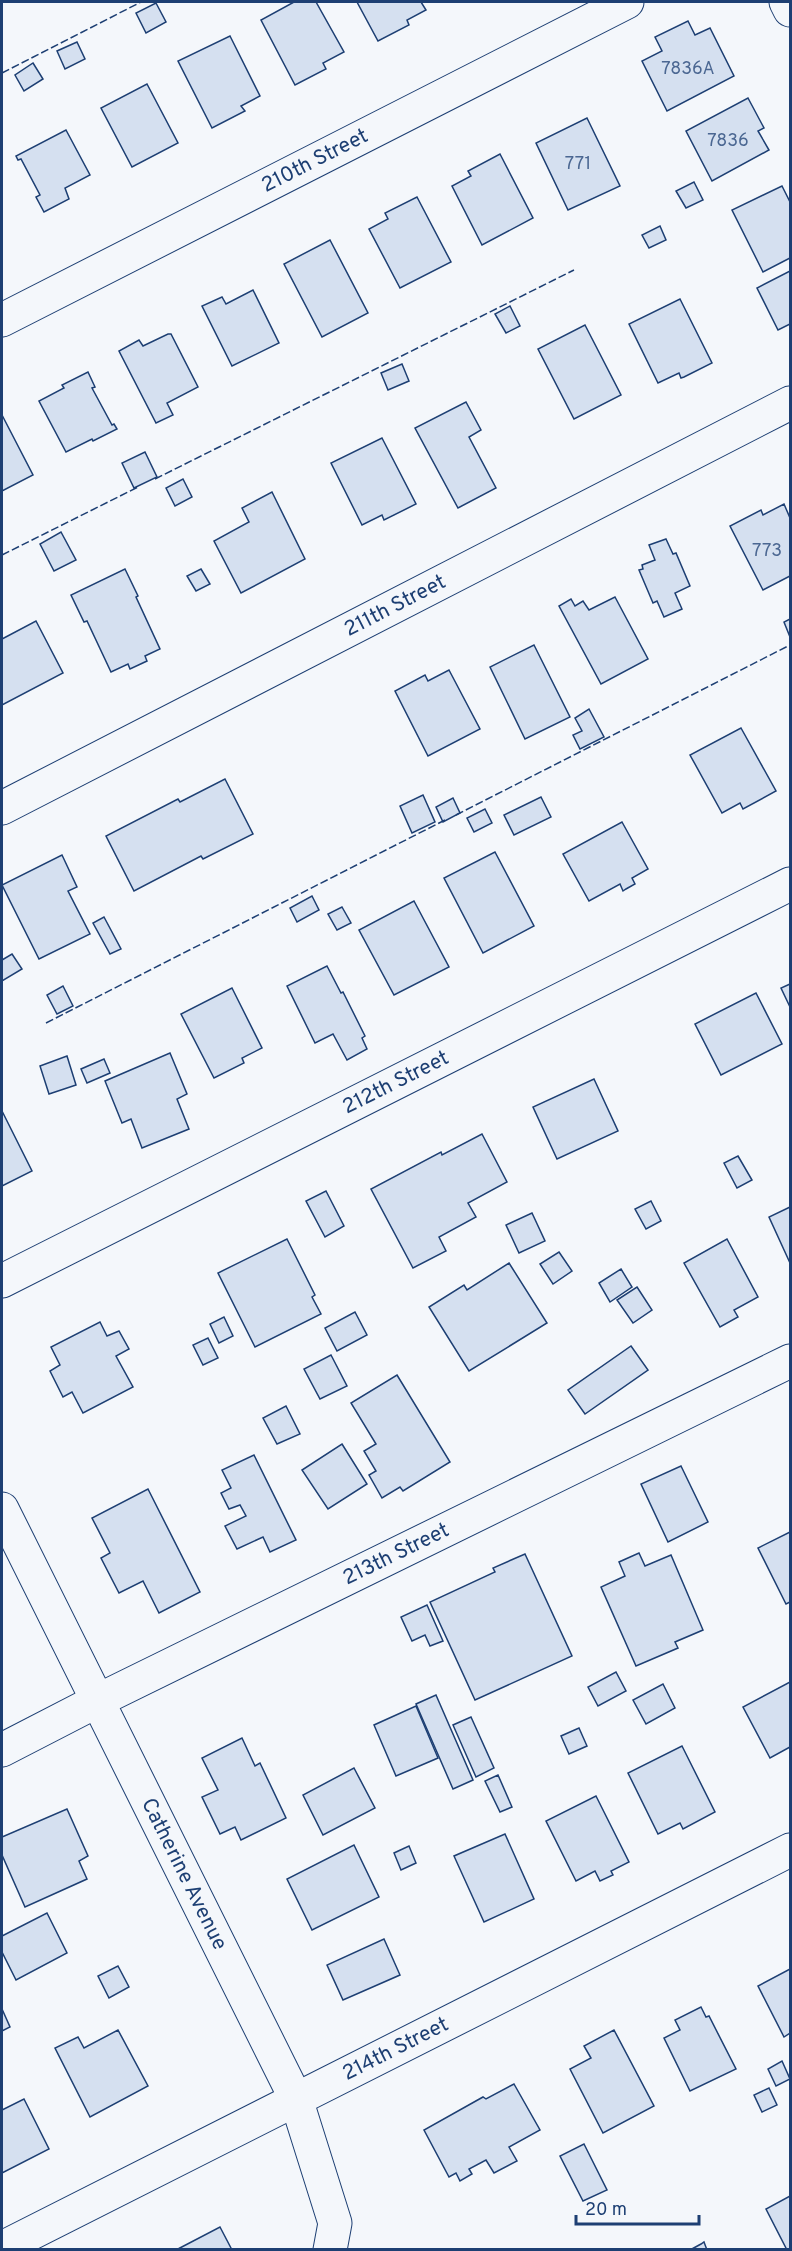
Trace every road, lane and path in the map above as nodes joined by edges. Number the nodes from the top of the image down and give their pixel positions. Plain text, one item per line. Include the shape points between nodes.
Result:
1 (627, 2) edge
2 (786, 2) edge
3 (790, 10) edge
4 (2, 320) edge
5 (790, 403) edge
6 (2, 808) edge
7 (790, 884) edge
8 (2, 1281) edge
9 (790, 1361) edge
10 (2, 1509) edge
11 (97, 1701) junction
12 (2, 1750) edge
13 (790, 1850) edge
14 (296, 2099) junction
15 (2, 2248) edge
16 (330, 2250) edge

1 - 4 street, 210th Street
2 - 3 street
5 - 6 street, 211th Street
7 - 8 street, 212th Street
9 - 11 street, 213th Street
10 - 11 street, Catherine Avenue
11 - 12 street, 213th Street
11 - 14 street, Catherine Avenue
13 - 14 street, 214th Street
14 - 15 street, 214th Street
14 - 16 street, Catherine Avenue via 335,2223

